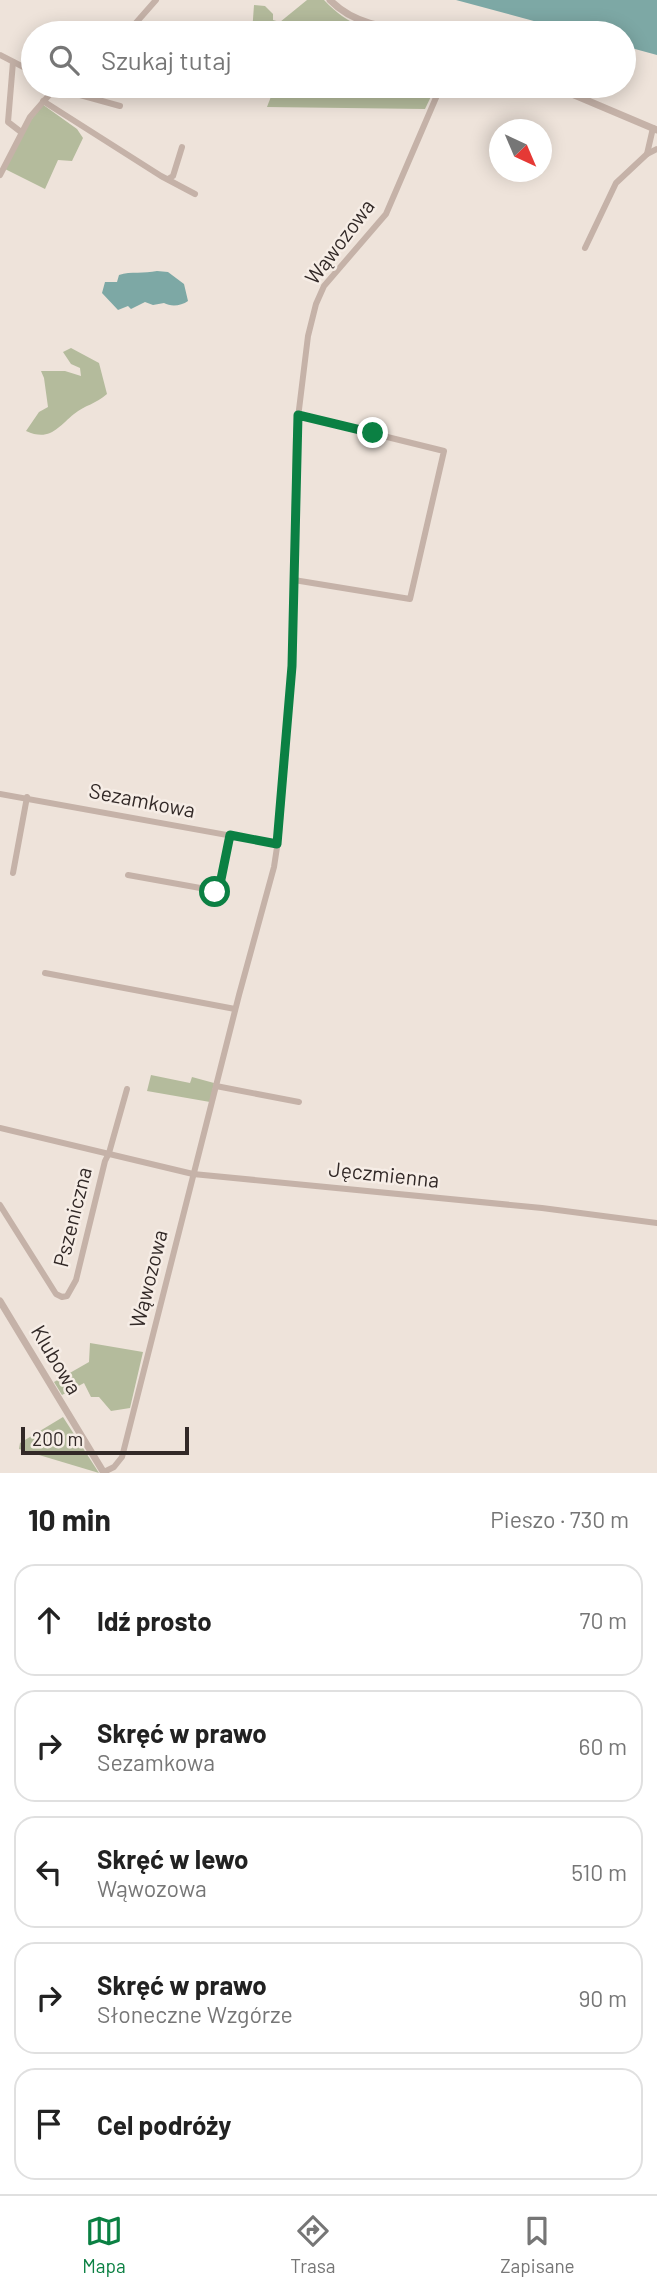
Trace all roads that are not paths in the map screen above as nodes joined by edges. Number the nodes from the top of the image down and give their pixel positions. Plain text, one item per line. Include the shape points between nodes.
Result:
1 (156, 0) edge
2 (330, 0) edge
3 (138, 21) edge
4 (363, 21) edge
5 (0, 55) edge
6 (13, 62) junction
7 (21, 66) edge
8 (46, 98) edge
9 (91, 98) edge
10 (436, 98) edge
11 (581, 98) edge
12 (43, 102) junction
13 (120, 106) dead end
14 (655, 129) edge
15 (21, 132) junction
16 (182, 147) dead end
17 (657, 149) edge
18 (647, 154) junction
19 (0, 175) edge
20 (168, 179) junction
21 (195, 194) dead end
22 (585, 248) dead end
23 (298, 415) junction
24 (294, 580) junction
25 (0, 794) edge
26 (27, 797) junction
27 (230, 835) junction
28 (277, 844) junction
29 (13, 873) dead end
30 (128, 875) dead end
31 (45, 973) dead end
32 (236, 1009) junction
33 (216, 1086) junction
34 (127, 1089) dead end
35 (299, 1102) dead end
36 (0, 1128) edge
37 (109, 1153) junction
38 (193, 1174) junction
39 (0, 1205) edge
40 (657, 1223) edge
41 (0, 1301) edge
42 (104, 1472) edge

1 - 3 street
2 - 4 street
5 - 6 street
6 - 7 street
6 - 15 street via 8,122
8 - 12 street
9 - 13 street
10 - 23 street, Wąwozowa via 387,214 324,286 308,336
11 - 14 street
12 - 15 street
12 - 20 street
14 - 18 street
15 - 19 street
16 - 20 street
17 - 18 street
18 - 22 street via 617,183
20 - 21 street
23 - 24 street, Wąwozowa
23 - 24 street via 444,451 410,598
24 - 28 street, Wąwozowa via 292,666
25 - 26 street, Sezamkowa
26 - 27 street, Sezamkowa
26 - 29 street
27 - 28 street, Sezamkowa
27 - 30 street via 217,891
28 - 32 street, Wąwozowa
31 - 32 street
32 - 33 street, Wąwozowa
33 - 35 street
33 - 38 street, Wąwozowa
34 - 37 street
36 - 37 street, Jęczmienna
37 - 38 street, Jęczmienna
37 - 39 street, Pszeniczna via 76,1280 67,1296 56,1294
38 - 40 street, Jęczmienna
38 - 42 street, Wąwozowa via 122,1457
41 - 42 street, Klubowa

